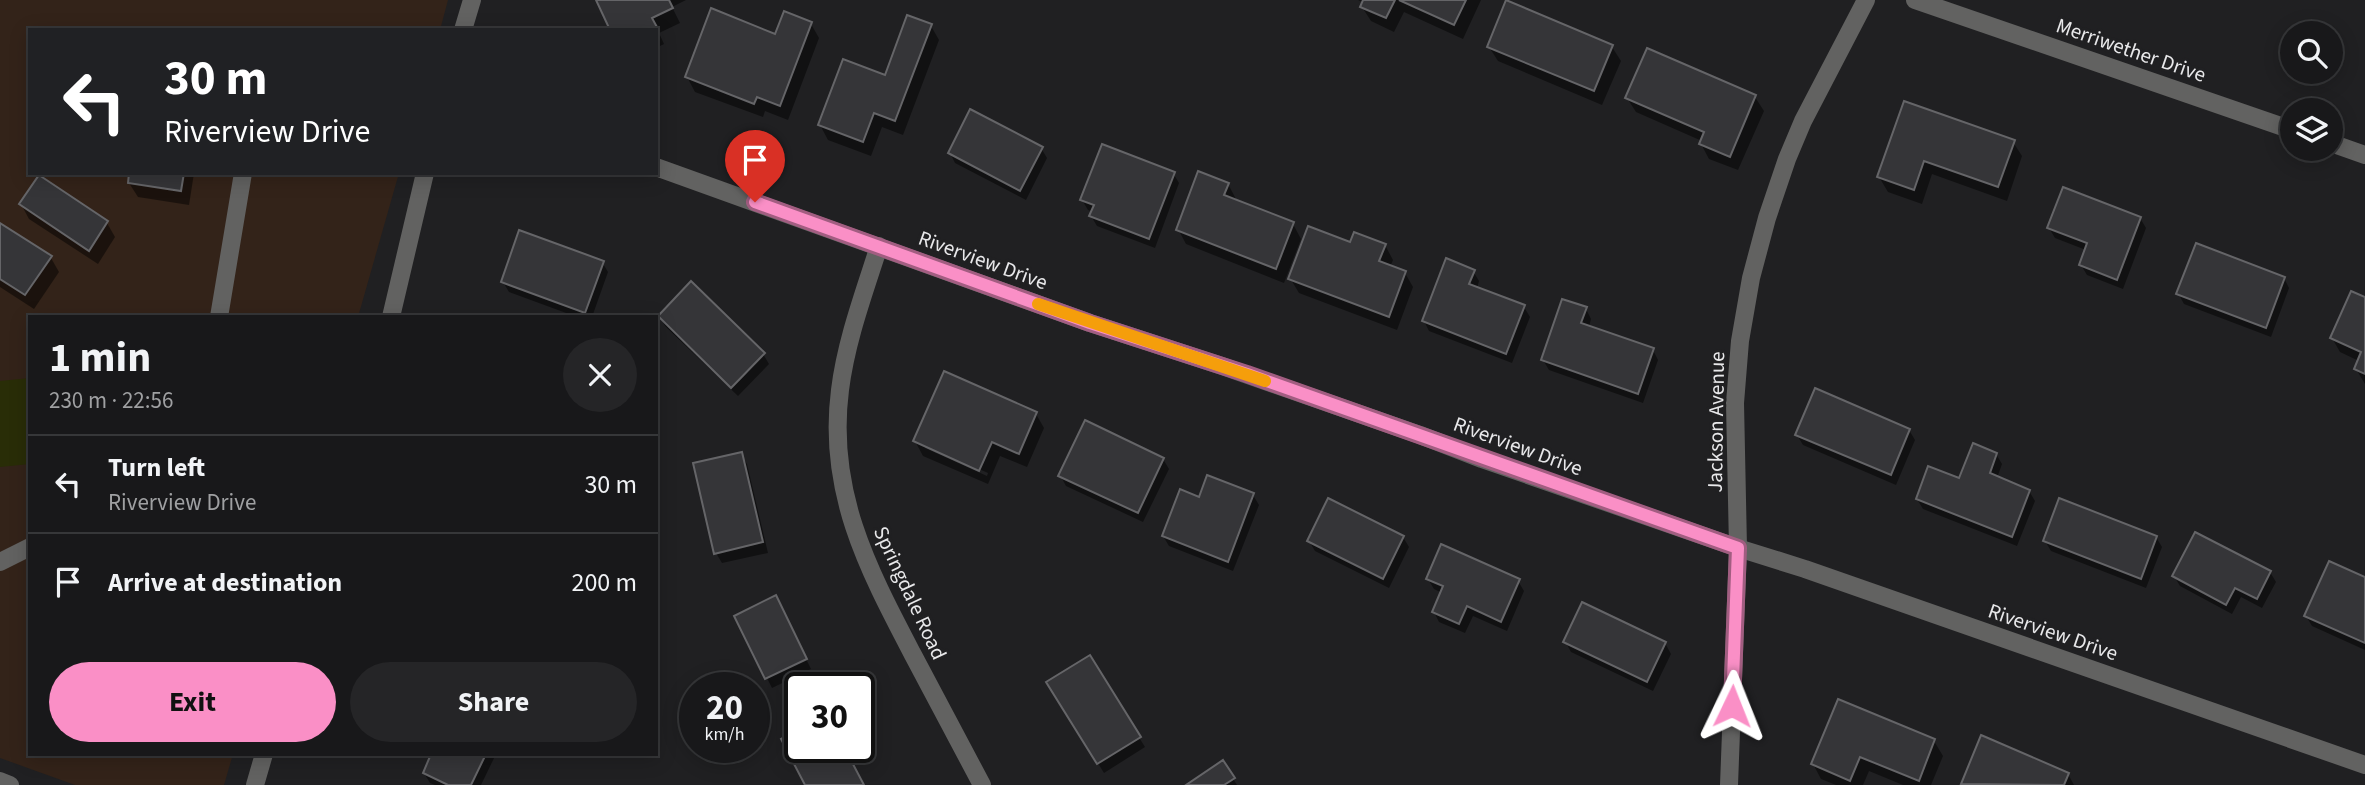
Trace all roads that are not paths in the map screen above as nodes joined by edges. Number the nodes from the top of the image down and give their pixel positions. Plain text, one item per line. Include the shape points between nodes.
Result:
1 (472, 0) edge
2 (1866, 0) edge
3 (1915, 0) edge
4 (464, 28) edge
5 (2280, 126) edge
6 (2343, 147) edge
7 (2365, 155) edge
8 (658, 168) edge
9 (243, 175) edge
10 (425, 175) edge
11 (879, 246) junction
12 (219, 315) edge
13 (391, 315) edge
14 (28, 548) edge
15 (1738, 548) junction
16 (0, 562) edge
17 (263, 756) edge
18 (2365, 765) edge
19 (0, 781) edge
20 (10, 785) edge
21 (255, 785) edge
22 (982, 785) edge
23 (1729, 785) edge

1 - 4 street
2 - 15 street, Jackson Avenue via 1787,159 1751,278 1735,403
3 - 5 street, Merriwether Drive
6 - 7 street
8 - 11 street, Riverview Drive
9 - 12 street
10 - 13 street
11 - 15 street, Riverview Drive
11 - 22 street, Springdale Road via 846,354 840,391 840,470 862,553
14 - 16 street
15 - 18 street, Riverview Drive
15 - 23 street, Jackson Avenue
17 - 21 street
19 - 20 street

